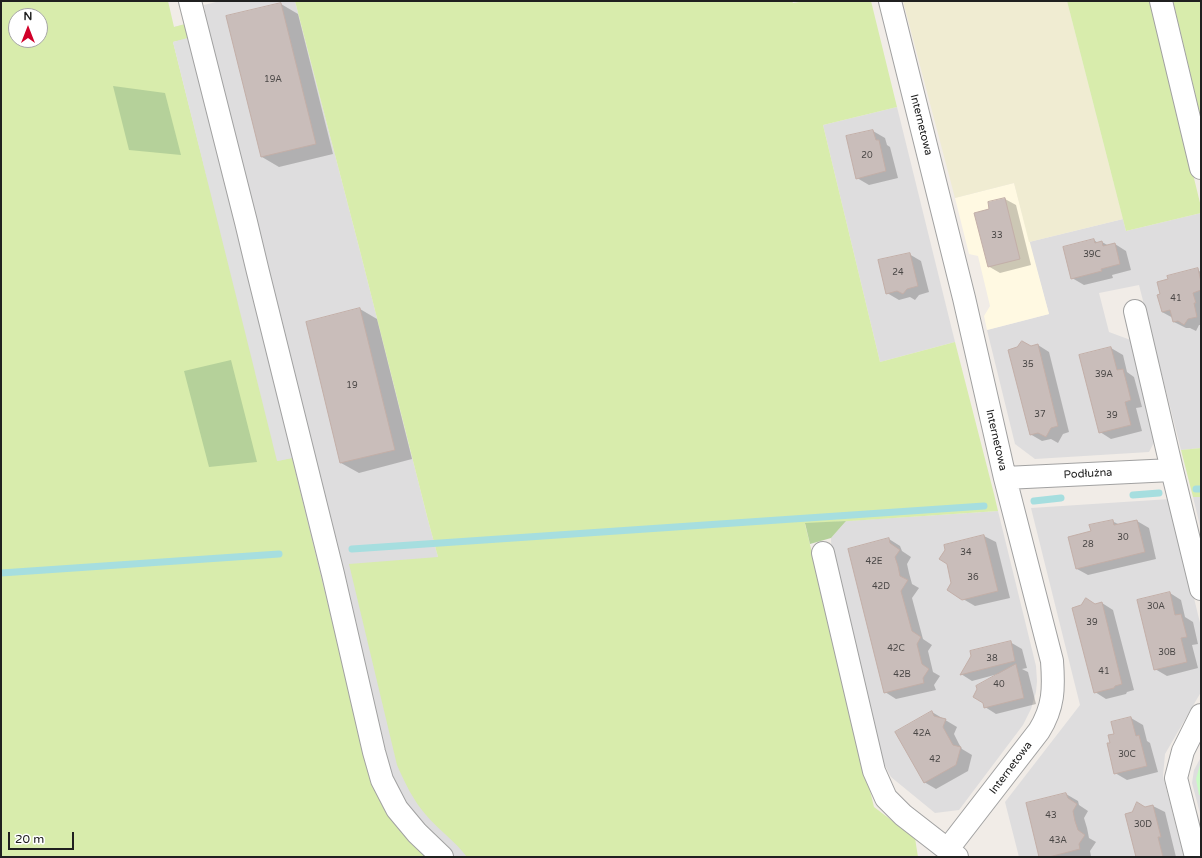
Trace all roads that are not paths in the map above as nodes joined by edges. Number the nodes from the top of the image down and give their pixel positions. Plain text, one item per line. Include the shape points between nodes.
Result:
1 (190, 1) edge
2 (890, 1) edge
3 (1161, 1) edge
4 (1201, 168) edge
5 (1135, 311) dead end
6 (1172, 470) junction
7 (1005, 478) junction
8 (824, 553) dead end
9 (1201, 589) edge
10 (1201, 715) edge
11 (952, 854) edge
12 (442, 857) edge
13 (1196, 857) edge

1 - 12 street via 382,780 397,809
2 - 7 street, Internetowa via 964,298
3 - 4 street
5 - 6 street
6 - 7 street, Podłużna
6 - 9 street
7 - 11 street, Internetowa via 1052,660 1052,697 1050,709 1039,731
8 - 11 street via 874,771 886,798
10 - 13 street via 1183,751 1176,778

